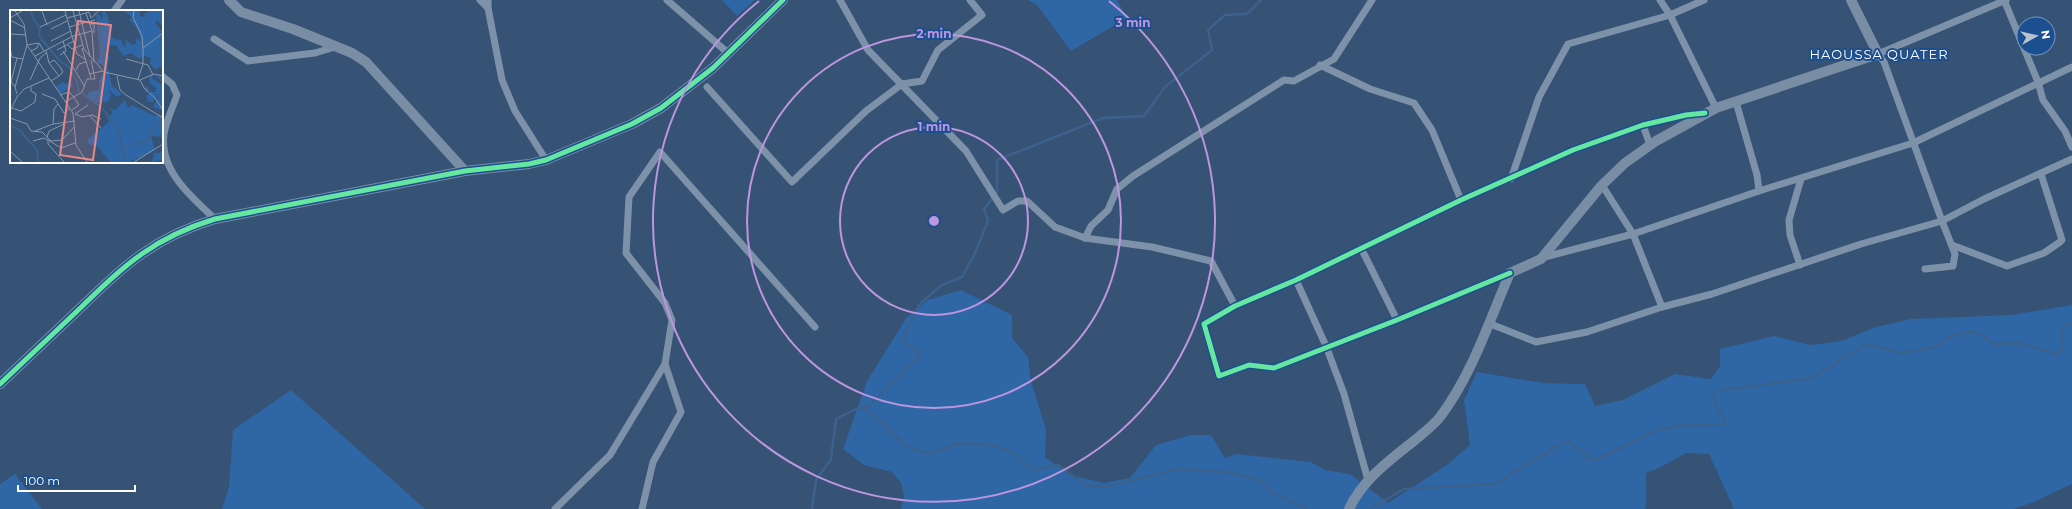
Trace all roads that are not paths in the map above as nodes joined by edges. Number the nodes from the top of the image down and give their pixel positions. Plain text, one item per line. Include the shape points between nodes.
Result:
1 (122, 0) edge
2 (229, 0) edge
3 (480, 0) edge
4 (488, 0) edge
5 (666, 0) edge
6 (783, 0) edge
7 (840, 0) edge
8 (970, 0) edge
9 (1372, 0) edge
10 (1660, 0) edge
11 (1704, 0) edge
12 (1851, 0) edge
13 (2005, 0) edge
14 (488, 8) junction
15 (115, 10) edge
16 (1670, 15) junction
17 (214, 39) dead end
18 (335, 47) junction
19 (728, 53) junction
20 (1878, 54) junction
21 (1320, 65) junction
22 (2072, 67) edge
23 (163, 77) edge
24 (2038, 82) junction
25 (902, 84) junction
26 (707, 87) dead end
27 (1736, 102) junction
28 (1716, 108) junction
29 (1705, 113) junction
30 (1643, 125) junction
31 (1913, 143) junction
32 (1650, 145) junction
33 (2072, 146) edge
34 (2072, 159) edge
35 (546, 160) junction
36 (466, 171) junction
37 (2041, 174) junction
38 (1511, 178) junction
39 (1801, 179) junction
40 (1602, 186) junction
41 (1759, 190) junction
42 (1461, 200) junction
43 (215, 218) junction
44 (1942, 221) junction
45 (1633, 234) junction
46 (1085, 238) junction
47 (1952, 245) junction
48 (1361, 248) junction
49 (1541, 258) junction
50 (1800, 265) junction
51 (1925, 269) dead end
52 (1510, 273) junction
53 (1296, 280) junction
54 (1235, 306) junction
55 (1662, 307) junction
56 (1397, 320) junction
57 (1488, 323) junction
58 (815, 327) dead end
59 (1326, 346) junction
60 (665, 364) junction
61 (0, 384) edge
62 (1368, 480) junction
63 (556, 509) edge
64 (642, 509) edge
65 (1349, 509) edge

1 - 15 street
2 - 18 street via 240,12 294,29
3 - 14 street
4 - 14 street
5 - 19 street
6 - 19 street
7 - 25 street via 868,50
8 - 25 street via 982,15 938,50 922,81
9 - 21 street via 1334,59
10 - 16 street
11 - 16 street
12 - 20 street
13 - 20 street
13 - 24 street
14 - 35 street via 502,80 516,111
16 - 28 street
16 - 38 street via 1568,44 1539,97
17 - 18 street via 248,60 315,53
18 - 36 street via 352,53 366,62
19 - 35 street via 685,91 661,108 632,124
20 - 27 street
20 - 31 street via 1884,62
21 - 42 street via 1370,89 1414,102 1432,130
21 - 46 street via 1294,81 1284,80 1134,176 1117,190 1108,210 1091,226
22 - 24 street
23 - 43 street via 172,84 177,95 164,134 166,155 173,174 188,195
24 - 31 street
24 - 33 street via 2043,100
25 - 26 street via 866,111 792,182
25 - 46 street via 966,150 1003,210 1018,201 1027,201 1055,227
27 - 28 street
27 - 41 street
28 - 29 street
29 - 30 street
29 - 32 street
30 - 32 street
30 - 38 street via 1573,150
31 - 39 street
31 - 44 street
32 - 40 street via 1625,163
34 - 37 street
35 - 36 street
36 - 43 street
37 - 44 street
37 - 47 street via 2062,240 2060,242 2044,252 2007,266
38 - 42 street
39 - 41 street
39 - 50 street via 1789,220 1790,235
40 - 45 street
40 - 49 street
41 - 45 street
42 - 48 street
43 - 61 street via 182,230 142,252 124,266
44 - 47 street
44 - 50 street via 1861,244
45 - 49 street
45 - 55 street
46 - 54 street via 1152,247 1211,261
47 - 51 street via 1955,254 1953,266
48 - 53 street
48 - 56 street
49 - 52 street
50 - 55 street via 1712,294
52 - 56 street
52 - 57 street
53 - 54 street
53 - 59 street
54 - 59 street via 1204,324 1219,376 1249,365 1274,368
55 - 57 street via 1586,332 1536,342
56 - 59 street
57 - 62 street via 1456,394 1439,418
58 - 60 street via 660,152 629,198 626,253 666,303 672,320
59 - 62 street via 1344,394
60 - 63 street via 610,455
60 - 64 street via 681,412 653,462
62 - 65 street via 1355,495

